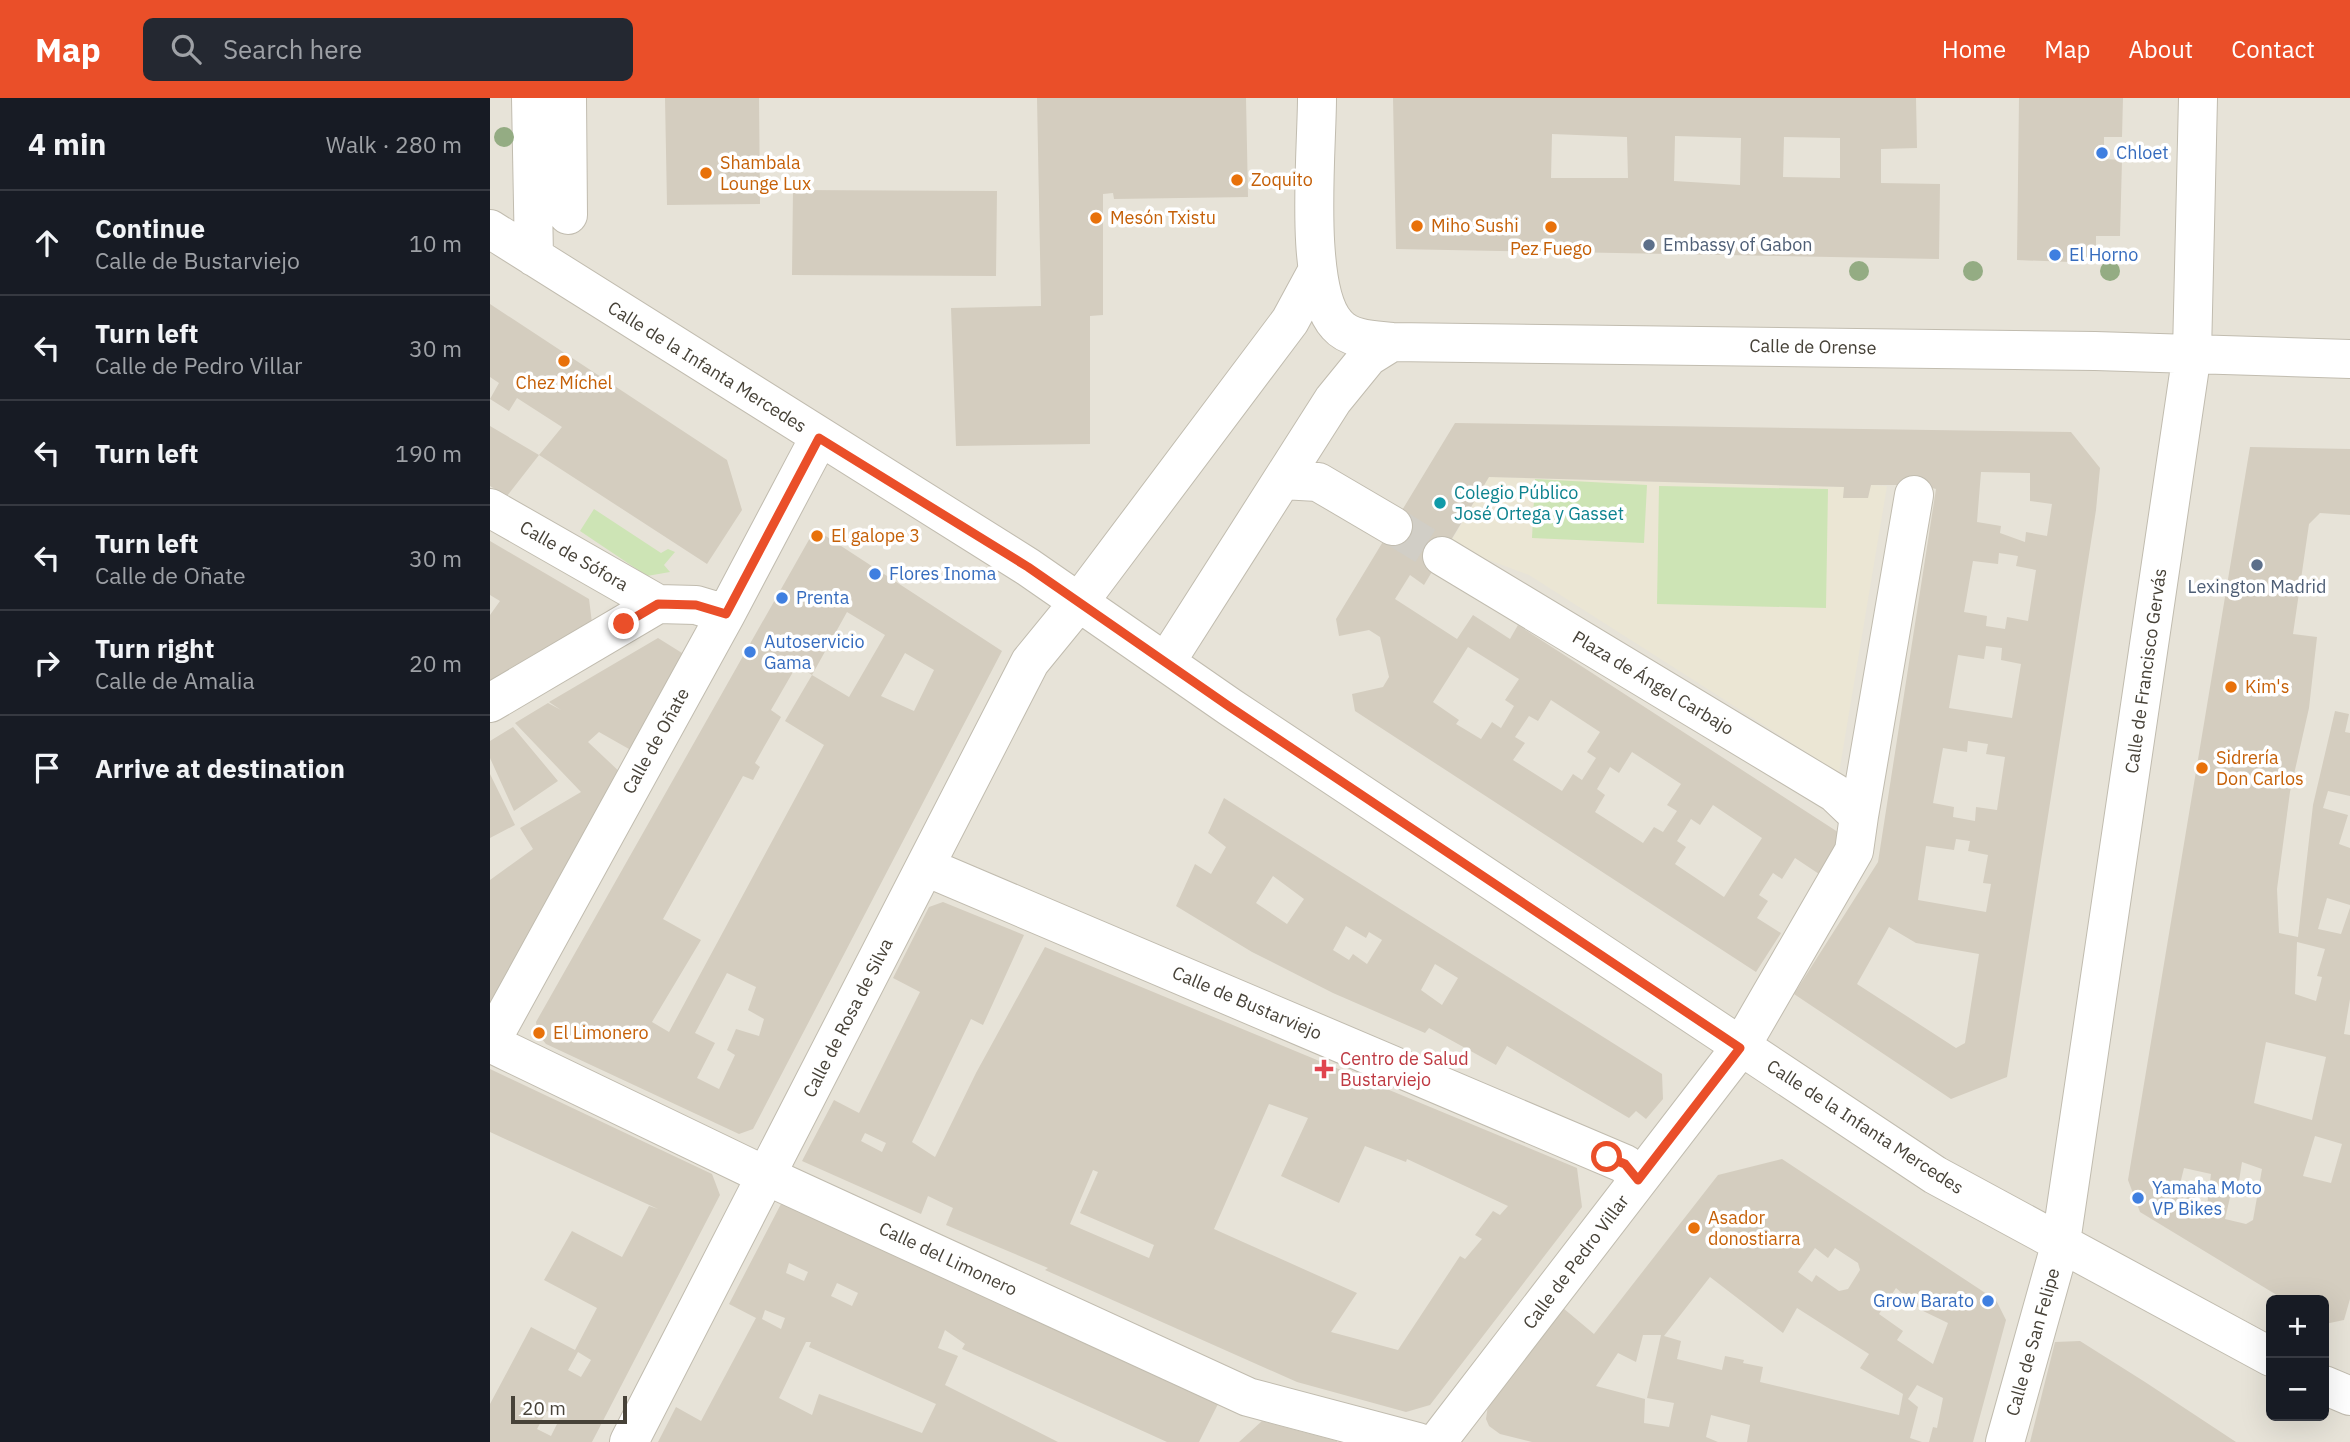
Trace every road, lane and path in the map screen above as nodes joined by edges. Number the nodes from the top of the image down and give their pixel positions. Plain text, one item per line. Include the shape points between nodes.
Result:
1 (531, 98) edge
2 (567, 98) edge
3 (1317, 98) edge
4 (2198, 98) edge
5 (568, 215) dead end
6 (490, 229) edge
7 (534, 257) junction
8 (1316, 273) junction
9 (1392, 342) junction
10 (2192, 353) junction
11 (2350, 359) edge
12 (819, 438) junction
13 (1282, 480) junction
14 (1914, 495) dead end
15 (490, 508) edge
16 (1393, 526) tunnel mouth
17 (1443, 556) tunnel mouth
18 (1079, 602) junction
19 (658, 604) junction
20 (726, 614) junction
21 (1166, 662) junction
22 (490, 704) edge
23 (1859, 816) junction
24 (926, 867) junction
25 (490, 1043) edge
26 (1740, 1048) junction
27 (766, 1176) junction
28 (1638, 1180) junction
29 (2062, 1242) junction
30 (2266, 1354) edge
31 (2329, 1387) edge
32 (2350, 1396) edge
33 (629, 1442) edge
34 (1418, 1442) edge
35 (1437, 1442) edge
36 (2005, 1442) edge

1 - 7 street
2 - 5 street
3 - 8 street
4 - 10 street, Calle de Francisco Gervás
6 - 7 street, Calle de la Infanta Mercedes
7 - 12 street, Calle de la Infanta Mercedes
8 - 9 street, Calle de Orense via 1328,314 1338,327 1359,338
8 - 18 street via 1290,321
9 - 10 street, Calle de Orense
9 - 13 street via 1353,373
10 - 11 street, Calle de Orense
10 - 29 street, Calle de Francisco Gervás
12 - 18 street, Calle de la Infanta Mercedes
12 - 20 street, Calle de Oñate
13 - 16 street via 1318,482
13 - 21 street
14 - 23 street
15 - 19 street, Calle de Sófora
17 - 23 street, Plaza de Ángel Carbajo via 1835,793
18 - 21 street, Calle de la Infanta Mercedes
18 - 24 street, Calle de Rosa de Silva via 1030,662
19 - 20 street via 696,605
19 - 22 street
20 - 25 street, Calle de Oñate
21 - 26 street, Calle de la Infanta Mercedes
23 - 26 street via 1854,851
24 - 27 street, Calle de Rosa de Silva
24 - 28 street, Calle de Bustarviejo via 1625,1164
25 - 27 street, Calle del Limonero
26 - 28 street, Calle de Pedro Villar
26 - 29 street, Calle de la Infanta Mercedes via 1935,1175
27 - 33 street, Calle de Rosa de Silva
27 - 34 street, Calle del Limonero via 1248,1397
28 - 35 street, Calle de Pedro Villar
29 - 30 street, Calle de la Infanta Mercedes
29 - 36 street, Calle de San Felipe
31 - 32 street

